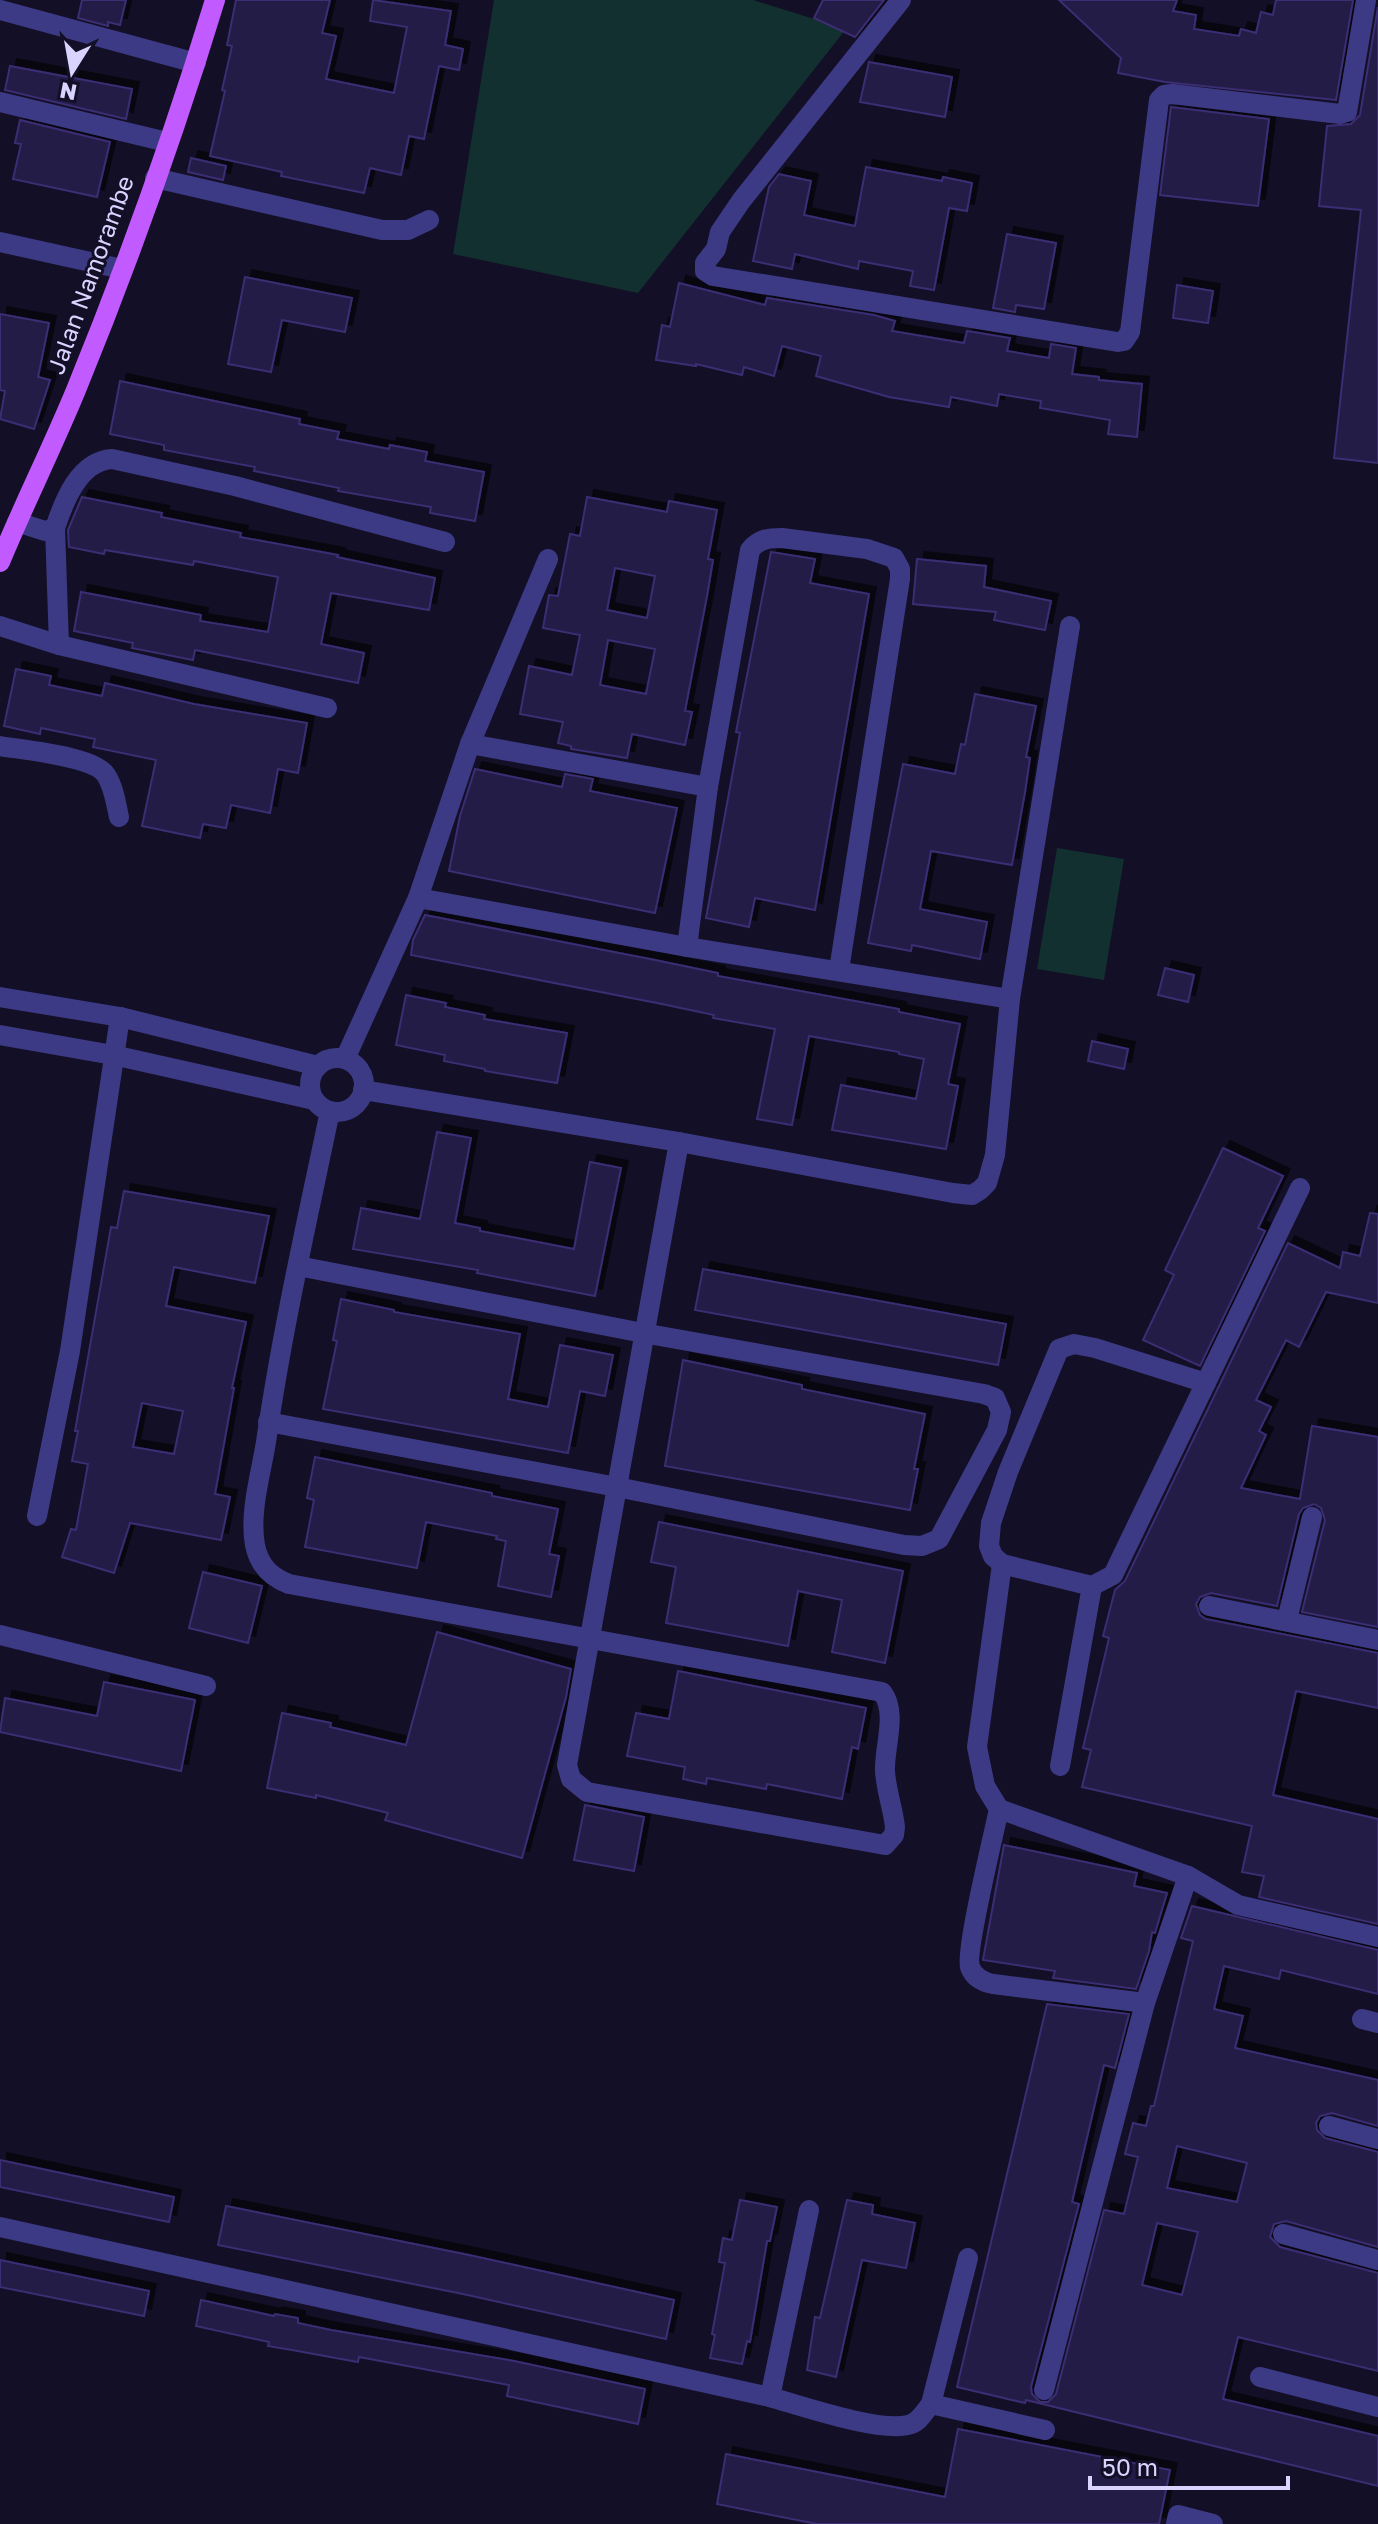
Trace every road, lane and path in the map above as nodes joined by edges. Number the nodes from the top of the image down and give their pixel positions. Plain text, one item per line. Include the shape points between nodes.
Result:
1 (215, 0) edge
2 (901, 0) edge
3 (1366, 0) edge
4 (0, 10) edge
5 (196, 63) junction
6 (0, 102) edge
7 (167, 142) junction
8 (155, 178) junction
9 (429, 220) dead end
10 (0, 242) edge
11 (122, 269) junction
12 (17, 522) junction
13 (55, 528) junction
14 (445, 542) dead end
15 (548, 559) dead end
16 (0, 562) edge
17 (0, 626) edge
18 (1070, 626) dead end
19 (59, 645) junction
20 (327, 708) dead end
21 (470, 744) junction
22 (0, 746) edge
23 (708, 787) junction
24 (119, 817) dead end
25 (418, 898) junction
26 (687, 947) junction
27 (839, 970) junction
28 (0, 997) edge
29 (1010, 999) junction
30 (120, 1017) junction
31 (0, 1035) edge
32 (113, 1055) junction
33 (345, 1059) junction
34 (318, 1066) junction
35 (363, 1090) junction
36 (322, 1106) junction
37 (679, 1142) junction
38 (1300, 1188) dead end
39 (298, 1266) junction
40 (643, 1333) junction
41 (1206, 1383) junction
42 (268, 1422) junction
43 (617, 1487) junction
44 (37, 1516) dead end
45 (1312, 1517) dead end
46 (1002, 1564) junction
47 (1092, 1586) junction
48 (1209, 1606) dead end
49 (1287, 1620) junction
50 (0, 1635) edge
51 (591, 1638) junction
52 (1378, 1640) edge
53 (206, 1686) dead end
54 (1060, 1766) dead end
55 (999, 1809) junction
56 (1188, 1876) junction
57 (1378, 1937) edge
58 (1145, 2003) junction
59 (1329, 2126) dead end
60 (1378, 2139) edge
61 (809, 2210) dead end
62 (0, 2227) edge
63 (1283, 2234) dead end
64 (968, 2258) dead end
65 (1378, 2260) edge
66 (1260, 2377) dead end
67 (1044, 2390) dead end
68 (770, 2397) junction
69 (931, 2404) junction
70 (1378, 2407) edge
71 (1045, 2430) dead end
72 (1176, 2524) edge
73 (1213, 2524) edge

1 - 5 main road, Jalan Namorambe
2 - 3 street via 741,201 720,232 705,271 1118,342 1130,332 1159,100 1172,94 1347,112
4 - 5 street
5 - 7 main road, Jalan Namorambe
6 - 7 street
7 - 8 main road, Jalan Namorambe
8 - 9 street via 382,230 408,230
8 - 11 main road, Jalan Namorambe
10 - 11 street
11 - 12 main road, Jalan Namorambe
12 - 13 street via 45,531
12 - 16 main road, Jalan Namorambe
13 - 14 street via 79,478 103,459 112,459
13 - 19 street
15 - 21 street
17 - 19 street
18 - 29 street
19 - 20 street
21 - 23 street
21 - 25 street
22 - 24 street via 83,761 103,771
23 - 26 street
23 - 27 street via 750,550 757,542 782,538 867,549 894,558 900,569 899,592
25 - 26 street
25 - 33 street
26 - 27 street
27 - 29 street
28 - 30 street
29 - 37 street via 995,1155 987,1183 972,1195
30 - 32 street
30 - 34 street
31 - 32 street
32 - 36 street
32 - 44 street via 70,1351
33 - 34 street
33 - 35 street via 362,1075
34 - 36 street via 310,1086
35 - 36 street via 353,1106 341,1111
35 - 37 street
36 - 39 street
37 - 40 street
38 - 41 street
39 - 40 street
39 - 42 street
40 - 43 street
40 - 43 street via 984,1394 995,1398 1001,1412 997,1430 939,1539 922,1546
41 - 46 street via 1095,1348 1074,1344 1059,1349 991,1523 989,1546
41 - 47 street via 1117,1568
42 - 43 street
42 - 51 street via 254,1519 259,1557 276,1579
43 - 51 street
45 - 49 street
46 - 47 street
46 - 55 street via 977,1747 985,1786
47 - 54 street
48 - 49 street
49 - 52 street
50 - 53 street
51 - 51 street via 567,1759 571,1779 580,1788 890,1842 895,1827 885,1774 890,1710 882,1692
55 - 56 street
55 - 58 street via 972,1940 971,1970 993,1984
56 - 57 street via 1238,1905
56 - 58 street
58 - 67 street
59 - 60 street
61 - 68 street
62 - 68 street
63 - 65 street
64 - 69 street
66 - 70 street
68 - 69 street via 895,2426 918,2421
69 - 71 street
72 - 73 street via 1178,2515

